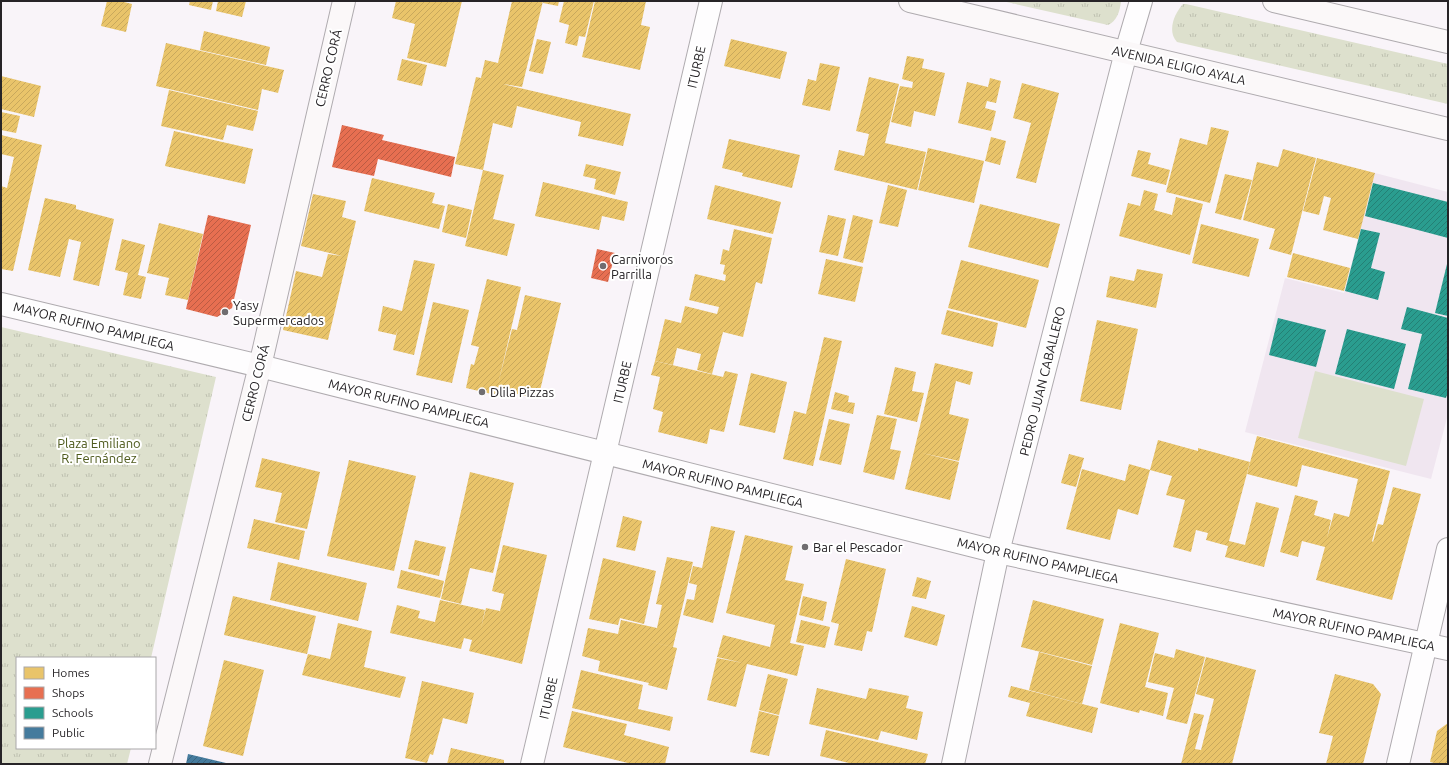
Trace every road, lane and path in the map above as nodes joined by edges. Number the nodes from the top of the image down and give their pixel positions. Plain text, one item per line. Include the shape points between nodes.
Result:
1 (344, 1) edge
2 (711, 1) edge
3 (910, 1) edge
4 (1140, 1) edge
5 (1274, 1) edge
6 (1448, 42) edge
7 (1126, 52) junction
8 (1448, 128) edge
9 (1, 304) edge
10 (260, 366) junction
11 (605, 453) junction
12 (1448, 549) edge
13 (998, 552) junction
14 (1425, 644) junction
15 (1448, 649) edge
16 (160, 764) edge
17 (532, 764) edge
18 (953, 764) edge
19 (1398, 764) edge

1 - 10 street, CERRO CORÁ
2 - 11 street, ITURBE
3 - 7 street, AVENIDA ELIGIO AYALA
4 - 7 street, PEDRO JUAN CABALLERO
5 - 6 street
7 - 8 street, AVENIDA ELIGIO AYALA
7 - 13 street, PEDRO JUAN CABALLERO
9 - 10 street, MAYOR RUFINO PAMPLIEGA
10 - 11 street, MAYOR RUFINO PAMPLIEGA
10 - 16 street, CERRO CORÁ
11 - 13 street, MAYOR RUFINO PAMPLIEGA
11 - 17 street, ITURBE
12 - 14 street
13 - 14 street, MAYOR RUFINO PAMPLIEGA
13 - 18 street, PEDRO JUAN CABALLERO
14 - 15 street, MAYOR RUFINO PAMPLIEGA
14 - 19 street

